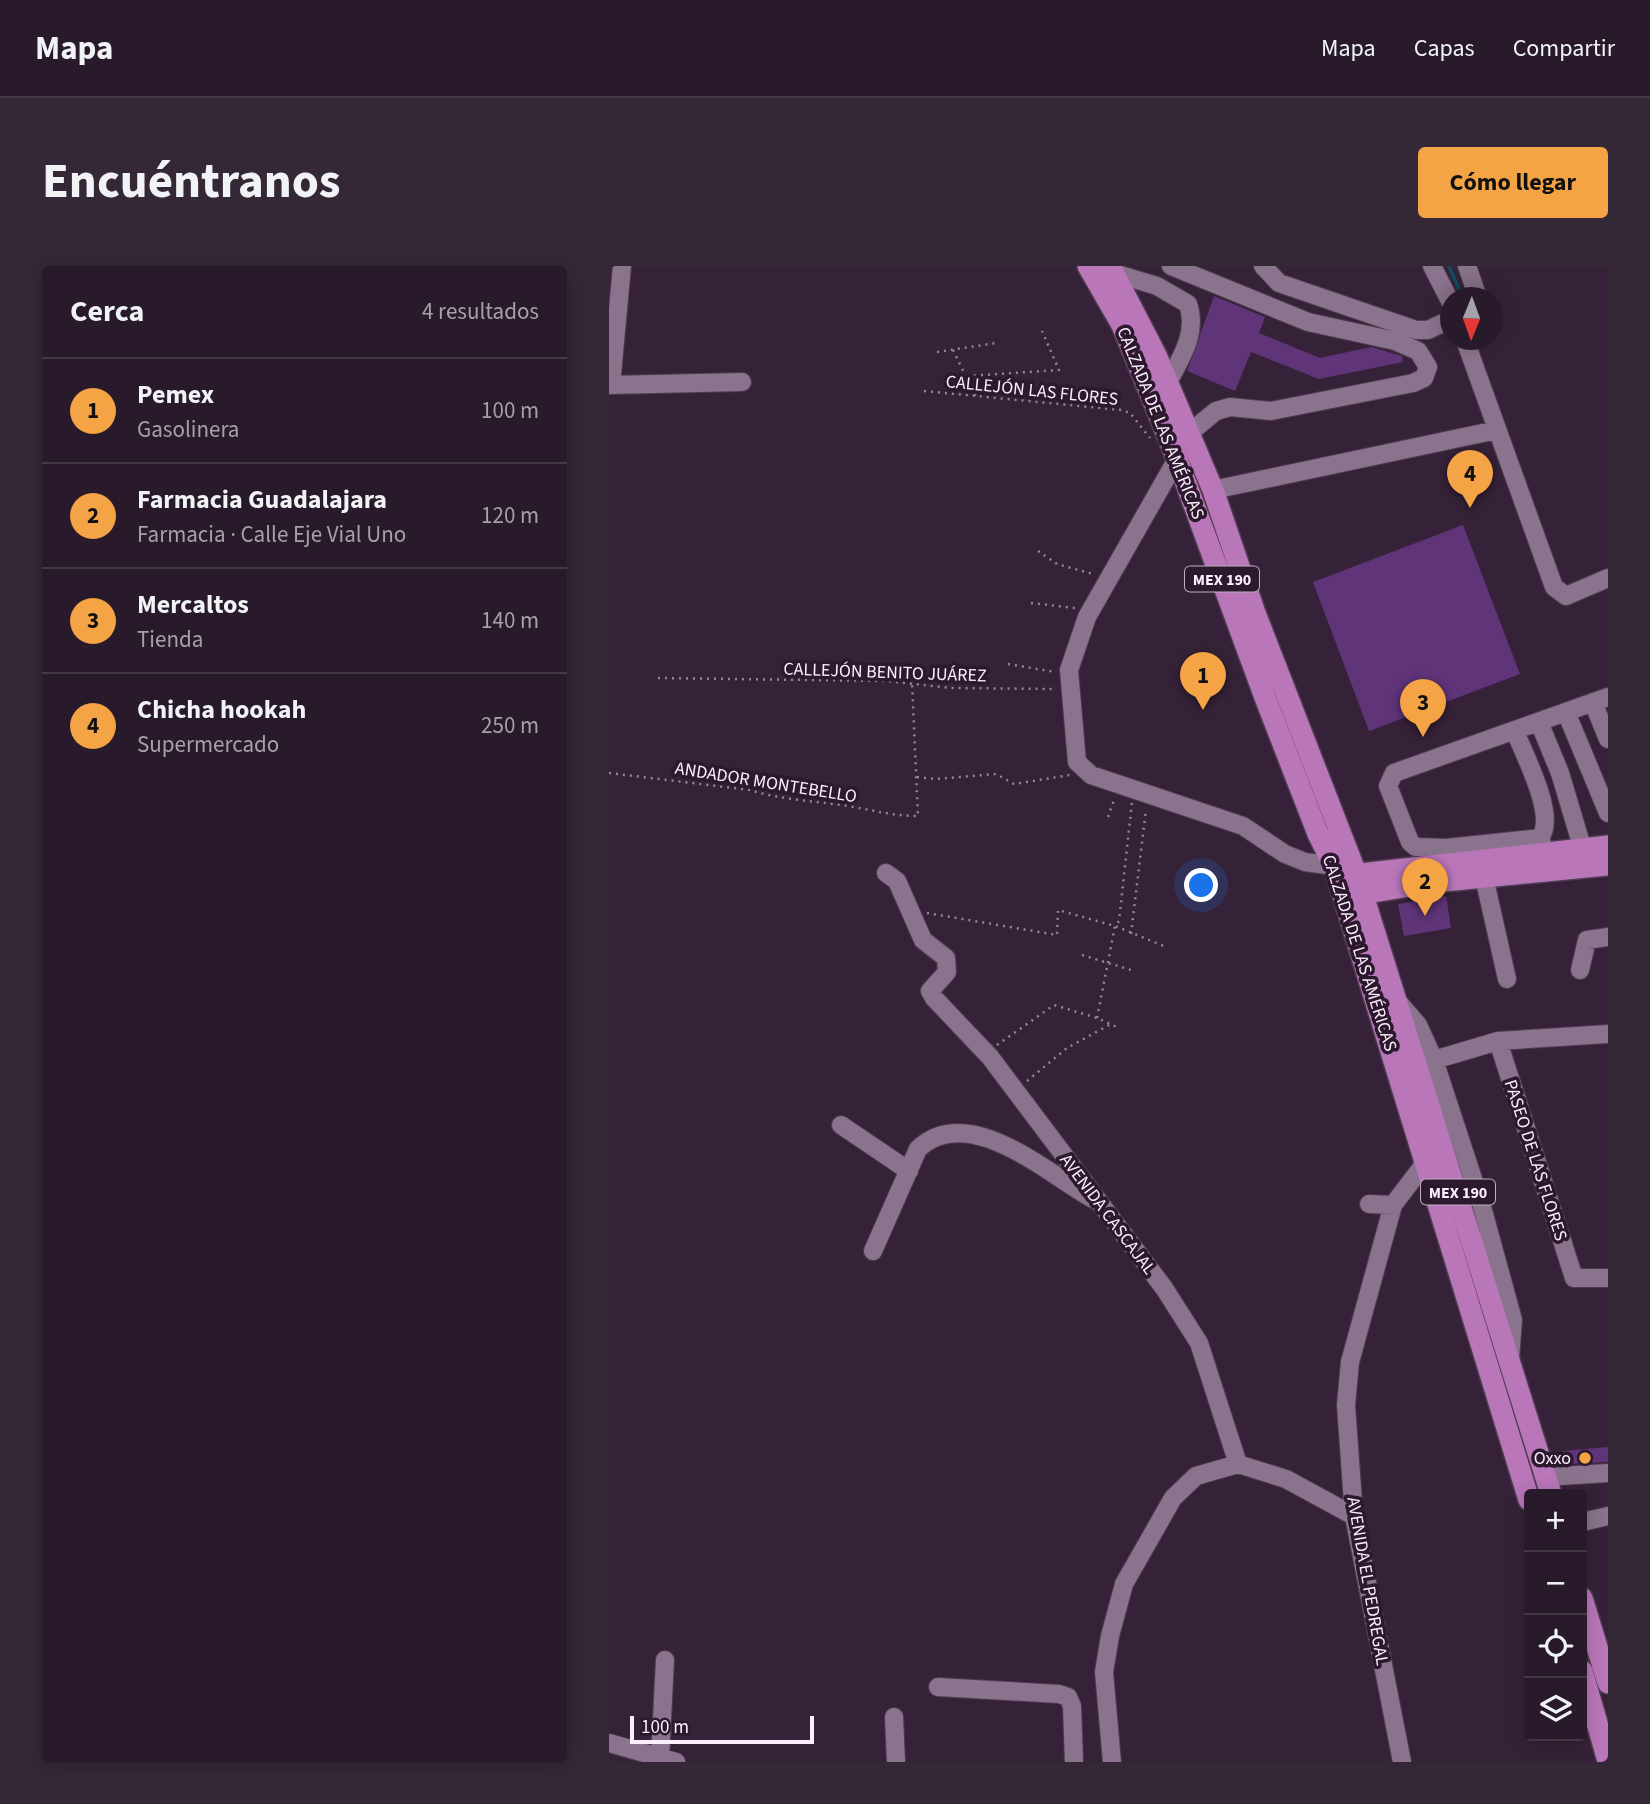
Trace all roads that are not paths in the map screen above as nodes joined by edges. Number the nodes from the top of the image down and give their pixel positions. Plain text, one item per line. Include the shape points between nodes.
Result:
1 (622, 266) edge
2 (1088, 266) edge
3 (1171, 266) edge
4 (1263, 266) edge
5 (1432, 266) edge
6 (1467, 266) edge
7 (1112, 269) edge
8 (1443, 287) edge
9 (1472, 287) edge
10 (1440, 324) edge
11 (612, 346) edge
12 (1469, 350) edge
13 (742, 382) dead end
14 (1167, 384) junction
15 (610, 385) edge
16 (1497, 430) junction
17 (1188, 434) junction
18 (1177, 459) junction
19 (1213, 490) junction
20 (1608, 578) edge
21 (1601, 699) edge
22 (1566, 712) junction
23 (1539, 722) junction
24 (1515, 732) junction
25 (1608, 739) edge
26 (1608, 813) edge
27 (1543, 845) junction
28 (1608, 846) edge
29 (1593, 860) edge
30 (886, 873) dead end
31 (1484, 877) junction
32 (1347, 878) junction
33 (1608, 937) edge
34 (1580, 970) dead end
35 (1507, 979) dead end
36 (1399, 1003) junction
37 (1608, 1034) edge
38 (1498, 1041) junction
39 (1434, 1060) junction
40 (841, 1125) dead end
41 (1425, 1163) junction
42 (909, 1171) junction
43 (1099, 1202) junction
44 (1369, 1204) dead end
45 (1393, 1205) junction
46 (873, 1251) dead end
47 (1608, 1278) edge
48 (1510, 1359) junction
49 (1238, 1464) junction
50 (1608, 1473) edge
51 (1548, 1486) edge
52 (1526, 1489) edge
53 (1354, 1516) junction
54 (1608, 1516) edge
55 (1587, 1521) edge
56 (1587, 1632) edge
57 (665, 1660) dead end
58 (1584, 1678) edge
59 (1608, 1683) edge
60 (938, 1687) dead end
61 (894, 1717) dead end
62 (609, 1743) edge
63 (668, 1760) edge
64 (1608, 1761) edge
65 (896, 1762) edge
66 (1074, 1762) edge
67 (1112, 1762) edge
68 (1402, 1762) edge

1 - 11 street
2 - 18 main road, CALZADA DE LAS AMÉRICAS / MEX 190 via 1122,325
3 - 17 street via 1308,322 1395,341 1418,351 1428,367 1423,378 1413,383 1271,411 1230,407 1216,411
4 - 10 street via 1279,283 1416,330
5 - 8 street
6 - 9 street
7 - 14 main road, CALZADA DE LAS AMÉRICAS / MEX 190
7 - 14 street via 1188,304 1193,318 1188,343
11 - 15 street
12 - 16 street
13 - 15 street
14 - 17 main road, CALZADA DE LAS AMÉRICAS / MEX 190
16 - 19 street
16 - 20 street via 1554,587 1566,596
17 - 19 main road, CALZADA DE LAS AMÉRICAS / MEX 190
18 - 32 main road, CALZADA DE LAS AMÉRICAS / MEX 190 via 1266,700
18 - 32 street via 1089,610 1069,681 1077,762 1083,771 1243,826 1285,854
19 - 32 main road, CALZADA DE LAS AMÉRICAS / MEX 190
21 - 22 street
21 - 25 street
22 - 23 street
22 - 26 street
23 - 24 street
23 - 29 street
24 - 27 street via 1547,815
24 - 27 street via 1394,774 1388,786 1416,847
27 - 29 main road
27 - 32 main road
28 - 29 main road
29 - 31 main road
30 - 43 street, AVENIDA CASCAJAL via 897,881 923,940 946,958 947,972 930,991 986,1053
31 - 32 main road
31 - 35 street
32 - 36 main road, CALZADA DE LAS AMÉRICAS / MEX 190
32 - 41 main road, CALZADA DE LAS AMÉRICAS / MEX 190
33 - 34 street via 1587,940
36 - 39 street via 1419,1025
36 - 48 main road, CALZADA DE LAS AMÉRICAS / MEX 190
37 - 38 street
38 - 39 street
38 - 47 street, PASEO DE LAS FLORES via 1574,1278
39 - 48 street via 1513,1320
40 - 42 street
41 - 45 street, AVENIDA EL PEDREGAL
41 - 52 main road, CALZADA DE LAS AMÉRICAS / MEX 190
42 - 43 street via 927,1140 965,1134 990,1138
42 - 46 street
43 - 49 street, AVENIDA CASCAJAL via 1199,1343
44 - 45 street
45 - 53 street, AVENIDA EL PEDREGAL via 1350,1362 1346,1405
48 - 51 main road, CALZADA DE LAS AMÉRICAS / MEX 190
49 - 53 street via 1286,1479
49 - 67 street via 1196,1476 1173,1498 1124,1584 1104,1672
50 - 51 street
53 - 68 street, AVENIDA EL PEDREGAL
54 - 55 street
56 - 59 main road
57 - 63 street
58 - 64 main road
60 - 66 street via 1068,1697
61 - 65 street
62 - 63 street

